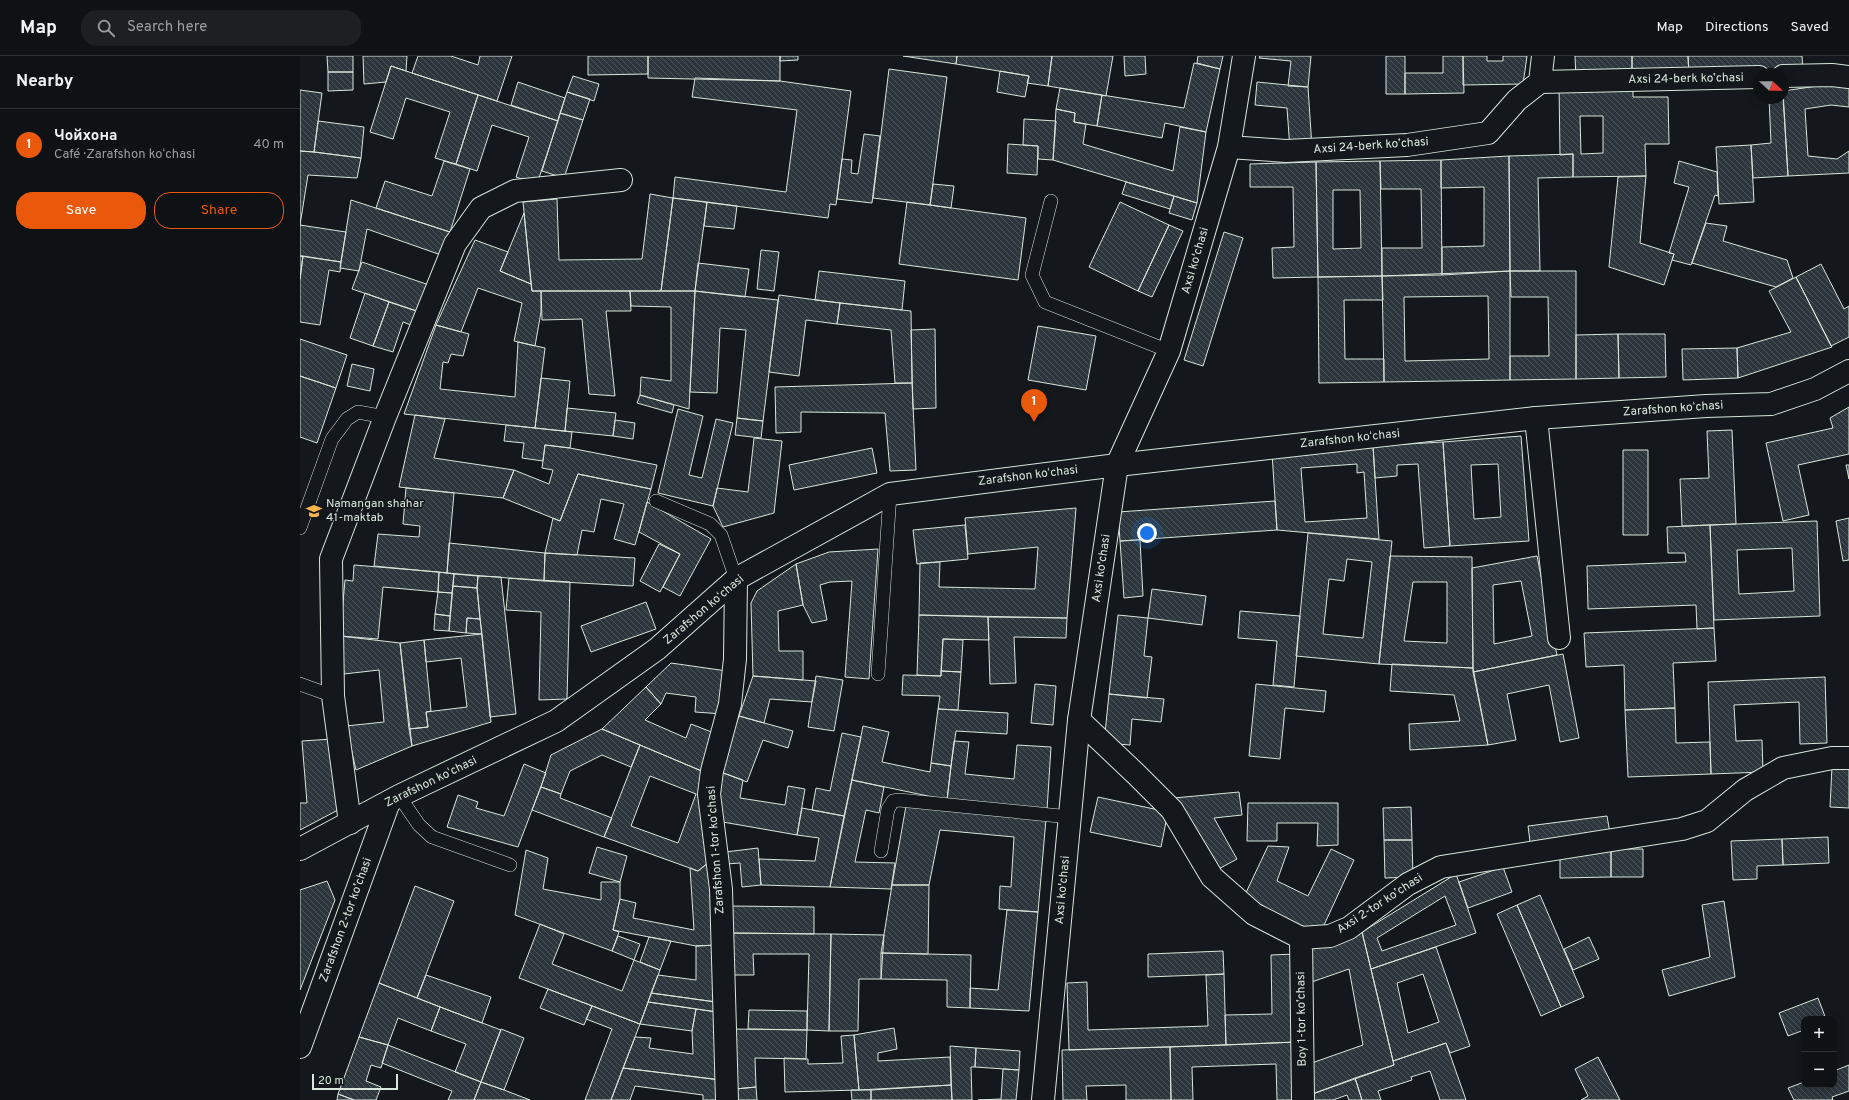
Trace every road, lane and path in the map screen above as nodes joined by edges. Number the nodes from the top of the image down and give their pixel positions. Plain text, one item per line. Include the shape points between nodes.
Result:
1 (1244, 56) edge
2 (1543, 56) edge
3 (1825, 66) edge
4 (1789, 75) edge
5 (1753, 77) edge
6 (1849, 77) edge
7 (1540, 82) junction
8 (1228, 147) junction
9 (621, 180) dead end
10 (1051, 201) dead end
11 (1169, 351) junction
12 (1849, 371) edge
13 (385, 417) junction
14 (1536, 418) junction
15 (1117, 465) junction
16 (890, 494) junction
17 (656, 501) dead end
18 (300, 528) edge
19 (736, 580) junction
20 (1559, 638) dead end
21 (878, 674) dead end
22 (300, 684) edge
23 (334, 696) junction
24 (1079, 720) junction
25 (1849, 758) edge
26 (394, 799) junction
27 (1070, 816) junction
28 (350, 823) junction
29 (300, 849) edge
30 (881, 851) dead end
31 (510, 865) dead end
32 (1301, 938) junction
33 (301, 1040) edge
34 (727, 1100) edge
35 (1043, 1100) edge
36 (1302, 1100) edge

1 - 8 street, Axsi ko'chasi
2 - 7 street
3 - 4 street
3 - 6 street
5 - 7 street, Аxsi 24-berk koʼchasi
7 - 8 street, Аxsi 24-berk koʼchasi via 1517,100 1488,133 1408,146 1286,151
8 - 11 street, Axsi ko'chasi
9 - 13 street via 515,191 481,208 455,244
10 - 11 lane via 1032,275 1045,302
11 - 15 street, Axsi ko'chasi
12 - 14 street, Zarafshon koʻchasi via 1815,389 1771,404
13 - 18 lane via 358,412 347,419 332,439
13 - 23 street via 331,558
14 - 15 street, Zarafshon koʻchasi
14 - 20 street
15 - 16 street, Zarafshon koʻchasi
15 - 24 street, Axsi ko'chasi
16 - 19 street, Zarafshon koʻchasi
16 - 21 lane
17 - 19 lane via 710,524 721,535
19 - 26 street, Zarafshon koʻchasi via 657,649 556,721
19 - 34 street, Zarafshon 1-tor koʼchasi via 735,659 730,704 712,771 710,794 721,889
22 - 23 lane
23 - 28 street
24 - 27 street, Axsi ko'chasi
24 - 32 street via 1172,810 1212,878 1254,914
25 - 32 street, Аxsi 2-tor koʼchasi via 1832,758 1784,768 1745,790 1707,821 1682,829 1441,867 1408,884 1348,928 1330,936
26 - 28 street, Zarafshon koʻchasi
26 - 31 lane via 432,837
26 - 33 street, Zarafshon 2-tor koʼchasi
27 - 30 lane via 899,800 893,802 888,809
27 - 35 street, Axsi ko'chasi
28 - 29 street, Zarafshon koʻchasi
32 - 36 street, Boy 1-tor koʼchasi

